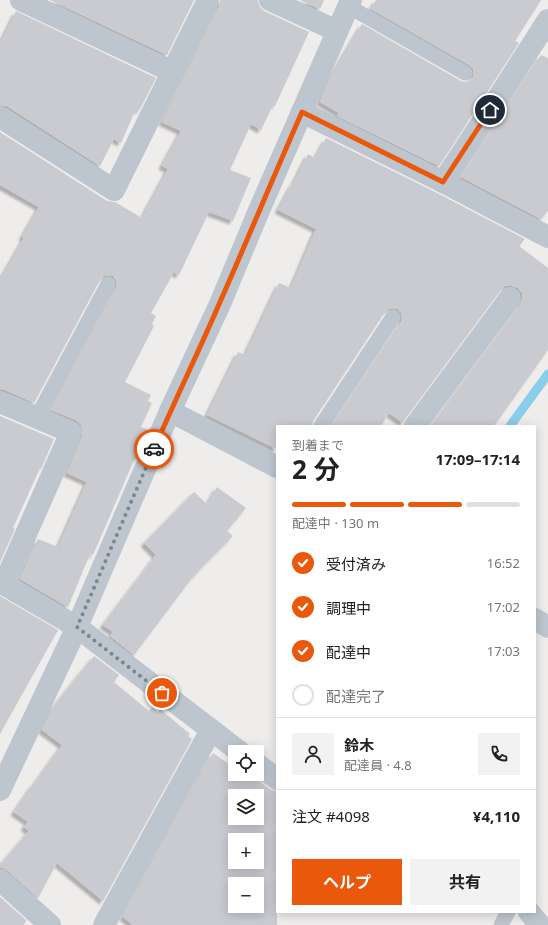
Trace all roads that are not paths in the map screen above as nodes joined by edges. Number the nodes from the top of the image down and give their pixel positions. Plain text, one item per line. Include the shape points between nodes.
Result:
1 (21, 0) edge
2 (208, 0) edge
3 (270, 0) edge
4 (350, 3) edge
5 (548, 20) edge
6 (337, 31) junction
7 (173, 72) junction
8 (466, 73) dead end
9 (302, 112) junction
10 (0, 117) edge
11 (443, 182) junction
12 (548, 237) edge
13 (108, 284) dead end
14 (510, 298) dead end
15 (393, 317) dead end
16 (0, 402) edge
17 (170, 411) junction
18 (37, 417) junction
19 (322, 425) edge
20 (416, 425) edge
21 (276, 466) edge
22 (2, 583) edge
23 (536, 620) edge
24 (77, 627) junction
25 (548, 627) edge
26 (211, 730) junction
27 (231, 745) edge
28 (264, 769) edge
29 (276, 778) edge
30 (0, 790) edge
31 (0, 880) edge
32 (508, 913) edge
33 (530, 913) edge
34 (50, 925) edge
35 (104, 925) edge
36 (502, 925) edge
37 (540, 925) edge

1 - 7 street
2 - 7 street
3 - 6 street
4 - 6 street
4 - 8 lane
5 - 11 street
6 - 9 street
7 - 10 street via 114,190
9 - 11 street
9 - 17 street via 220,304
11 - 12 street
13 - 18 lane
14 - 20 street
15 - 19 lane
16 - 18 street
17 - 21 street
17 - 24 street
18 - 22 street via 72,432
22 - 24 street
23 - 25 street
24 - 26 street
24 - 30 street
26 - 27 street
26 - 35 street
28 - 29 street
31 - 34 street
32 - 36 lane
33 - 37 street

